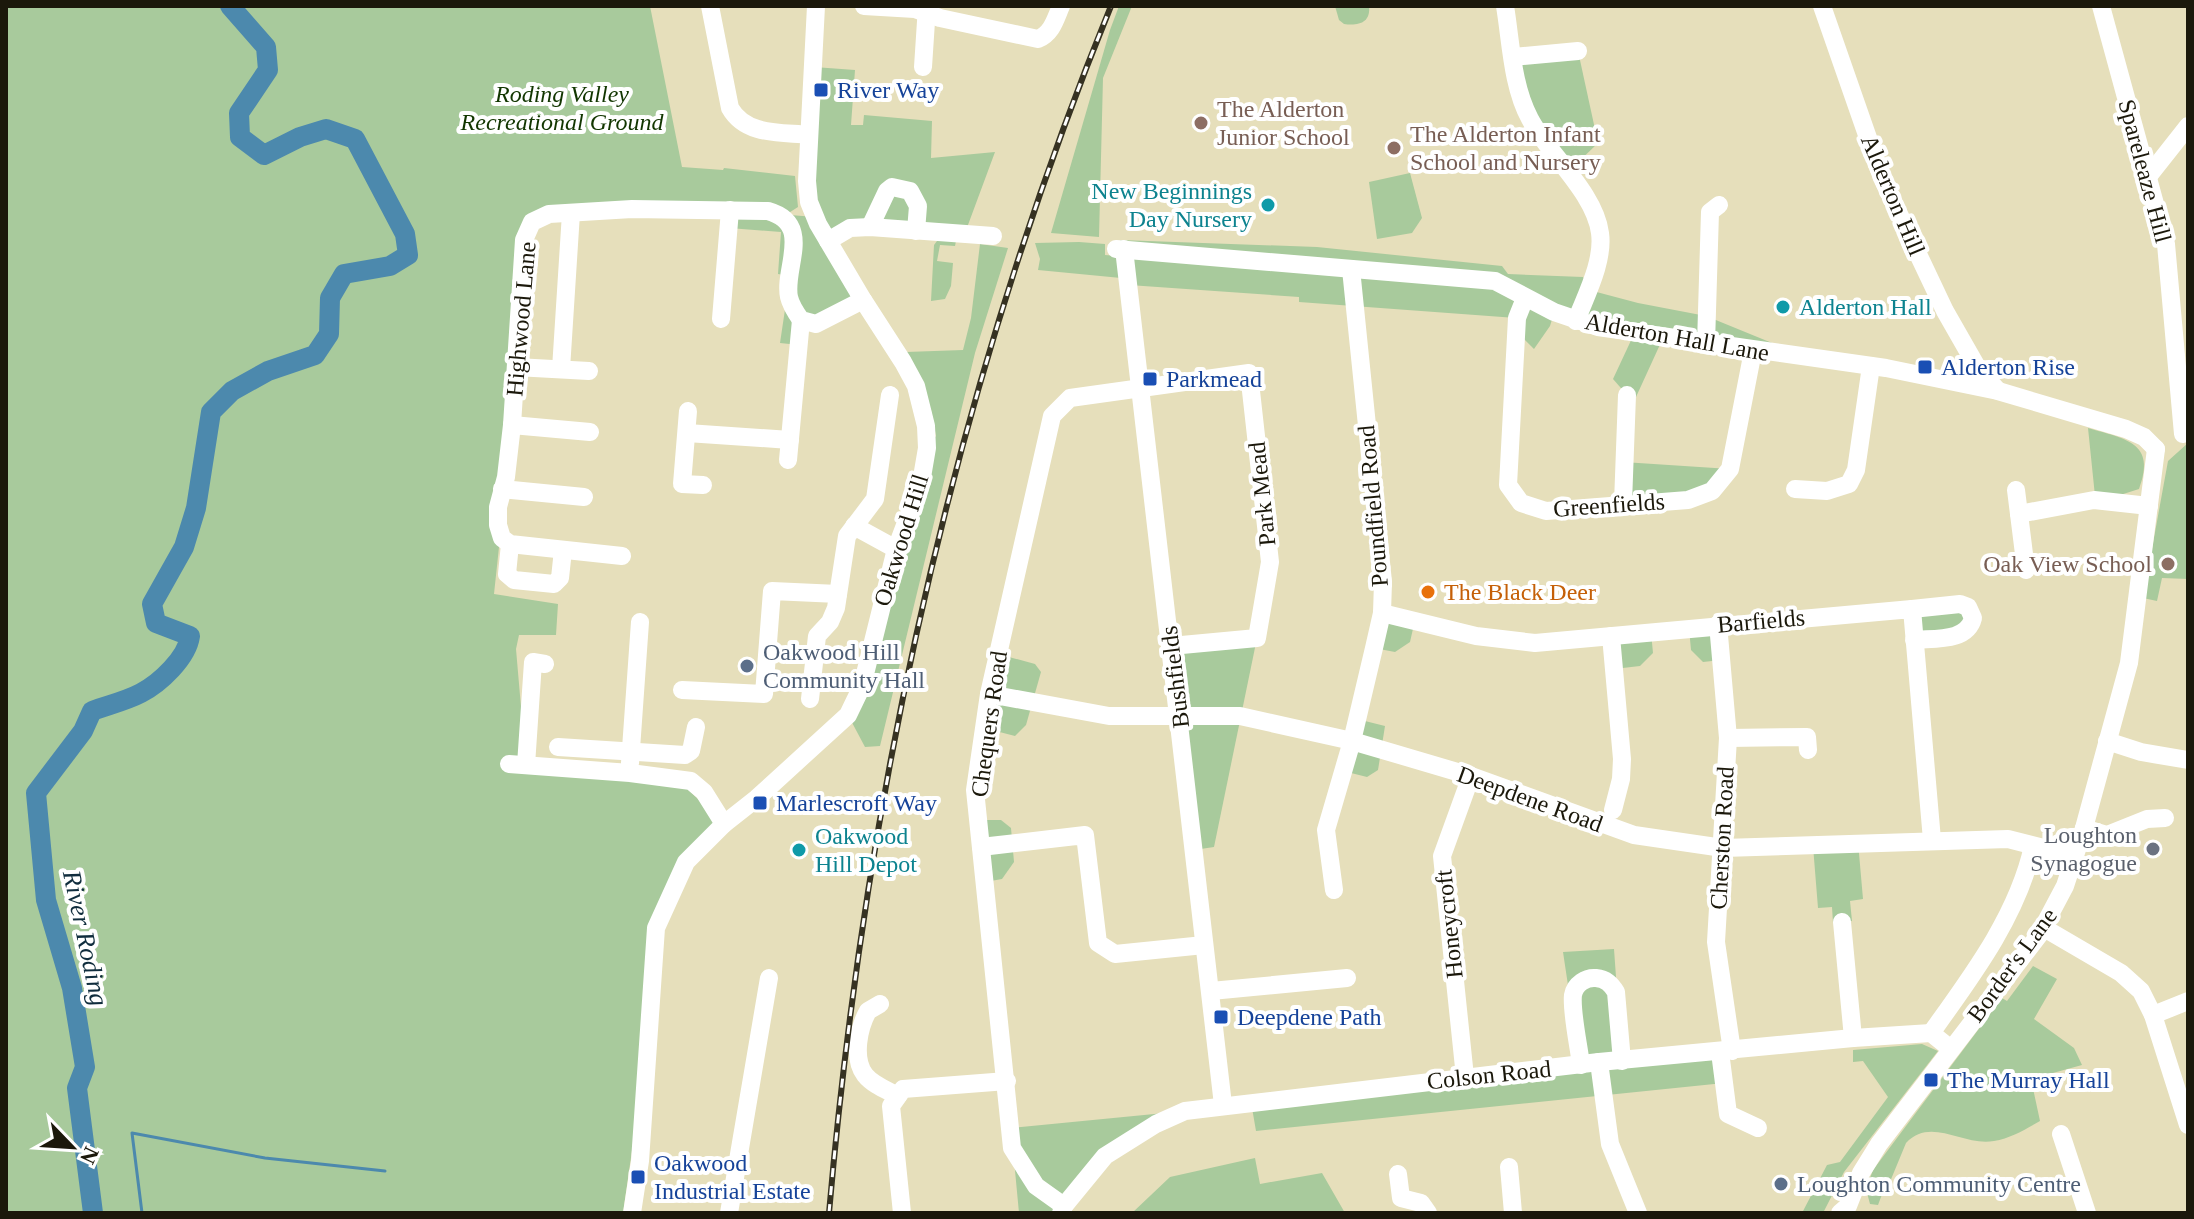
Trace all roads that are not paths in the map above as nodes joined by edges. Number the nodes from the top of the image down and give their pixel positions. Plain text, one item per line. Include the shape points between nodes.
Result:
1 (710, 6) edge
2 (816, 6) edge
3 (864, 6) edge
4 (1061, 6) edge
5 (1505, 6) edge
6 (1822, 6) edge
7 (2101, 6) edge
8 (926, 9) edge
9 (1578, 51) dead end
10 (1513, 57) junction
11 (923, 67) dead end
12 (2188, 126) edge
13 (809, 135) junction
14 (2147, 178) junction
15 (1719, 205) dead end
16 (730, 210) junction
17 (571, 213) junction
18 (870, 227) junction
19 (916, 231) junction
20 (993, 236) dead end
21 (828, 241) junction
22 (1120, 249) joint
23 (1351, 269) junction
24 (1525, 298) junction
25 (863, 300) junction
26 (721, 319) dead end
27 (801, 320) junction
28 (1576, 321) junction
29 (1706, 344) junction
30 (1753, 351) junction
31 (1871, 366) junction
32 (516, 367) junction
33 (561, 369) junction
34 (589, 371) dead end
35 (1140, 388) junction
36 (1998, 391) junction
37 (890, 395) dead end
38 (1627, 395) dead end
39 (688, 411) dead end
40 (512, 425) junction
41 (590, 432) dead end
42 (687, 433) junction
43 (2186, 433) edge
44 (790, 440) junction
45 (2156, 449) junction
46 (788, 460) dead end
47 (703, 485) dead end
48 (502, 489) junction
49 (1795, 489) dead end
50 (2016, 490) dead end
51 (584, 497) dead end
52 (1623, 503) junction
53 (2149, 506) junction
54 (2019, 514) junction
55 (854, 526) junction
56 (510, 544) junction
57 (896, 549) junction
58 (563, 550) junction
59 (622, 556) dead end
60 (2026, 570) dead end
61 (838, 594) junction
62 (1912, 609) junction
63 (1382, 613) junction
64 (640, 622) dead end
65 (1718, 624) junction
66 (1611, 636) junction
67 (1914, 640) junction
68 (1171, 646) junction
69 (534, 662) dead end
70 (682, 690) dead end
71 (989, 694) junction
72 (810, 699) dead end
73 (1180, 715) junction
74 (696, 727) dead end
75 (1808, 736) dead end
76 (1728, 738) junction
77 (1352, 741) junction
78 (2107, 741) junction
79 (558, 747) dead end
80 (631, 750) junction
81 (2188, 760) edge
82 (630, 773) junction
83 (1471, 776) junction
84 (1613, 810) dead end
85 (2165, 818) dead end
86 (724, 824) junction
87 (2084, 828) junction
88 (1932, 840) junction
89 (2033, 846) junction
90 (981, 847) junction
91 (1723, 848) junction
92 (2075, 856) junction
93 (1334, 890) dead end
94 (1842, 922) dead end
95 (2044, 928) junction
96 (1204, 945) junction
97 (769, 978) dead end
98 (1347, 978) dead end
99 (1211, 991) junction
100 (2188, 1001) edge
101 (880, 1004) dead end
102 (2153, 1015) junction
103 (1931, 1033) junction
104 (1853, 1038) junction
105 (1951, 1049) junction
106 (1726, 1051) junction
107 (1622, 1061) junction
108 (1590, 1064) junction
109 (1465, 1077) junction
110 (1007, 1081) junction
111 (898, 1096) junction
112 (1223, 1105) junction
113 (2187, 1119) edge
114 (1758, 1128) dead end
115 (2061, 1134) dead end
116 (1509, 1167) dead end
117 (1398, 1174) dead end
118 (1062, 1210) edge
119 (1850, 1211) edge
120 (632, 1213) edge
121 (729, 1213) edge
122 (902, 1213) edge
123 (1428, 1213) edge
124 (1513, 1213) edge
125 (1638, 1213) edge
126 (2087, 1213) edge

1 - 13 street via 736,119 762,131
2 - 13 street, Oakwood Hill
3 - 8 street
4 - 8 street via 1053,27 1038,39
5 - 10 street
6 - 36 street, Alderton Hill via 1882,178 1945,311 1977,367
7 - 14 street, Spareleaze Hill
8 - 11 street
9 - 10 street
10 - 28 street via 1528,117 1591,207 1601,232 1600,251
12 - 14 street
13 - 21 street, Oakwood Hill via 809,202
14 - 43 street, Spareleaze Hill via 2166,244
15 - 29 street via 1710,212
16 - 17 street, Highwood Lane
16 - 26 street
16 - 27 street, Highwood Lane via 777,214 791,230 795,244 788,294
17 - 32 street, Highwood Lane via 532,222 524,240
17 - 33 street
18 - 19 street
18 - 19 street via 887,191 899,187 910,191 918,206
18 - 21 street via 850,228
19 - 20 street
21 - 25 street, Oakwood Hill
22 - 23 street, Alderton Hall Lane
22 - 35 street, Bushfields
23 - 24 street, Alderton Hall Lane via 1495,281
23 - 63 street, Poundfield Road
24 - 28 street, Alderton Hall Lane
24 - 52 street, Greenfields via 1517,318 1508,485 1521,503 1546,511
25 - 27 street via 816,324
25 - 57 street, Oakwood Hill via 916,386 926,426 921,483
27 - 44 street
28 - 29 street, Alderton Hall Lane
29 - 30 street, Alderton Hall Lane
30 - 31 street, Alderton Hall Lane
30 - 52 street, Greenfields via 1730,469 1712,491 1688,500
31 - 36 street, Alderton Hall Lane
31 - 49 street via 1856,470 1849,484 1827,491
32 - 33 street
32 - 40 street, Highwood Lane
33 - 34 street
35 - 68 street, Bushfields
35 - 68 street, Park Mead via 1249,373 1270,562 1257,638
35 - 71 street, Chequers Road via 1070,398 1052,416
36 - 45 street via 2126,429
37 - 55 street via 875,499
38 - 52 street
39 - 42 street
40 - 41 street, Highwood Lane
40 - 48 street, Highwood Lane
42 - 44 street
42 - 47 street via 682,484
43 - 45 street
44 - 46 street
45 - 53 street, Border's Lane
48 - 51 street
48 - 56 street, Highwood Lane via 498,525
50 - 54 street
53 - 54 street via 2094,500
53 - 78 street, Border's Lane via 2129,663
54 - 60 street
55 - 57 street
55 - 61 street via 847,536
56 - 58 street
56 - 58 street, Highwood Lane via 507,574 514,580 554,584 560,578
57 - 86 street, Oakwood Hill via 862,686 848,715
58 - 59 street
61 - 70 street via 772,591 764,694
61 - 72 street via 830,622 817,636
62 - 65 street, Barfields
62 - 67 street
62 - 67 street, Barfields via 1960,604 1973,618 1962,635
63 - 66 street, Barfields via 1476,636 1535,643
63 - 77 street, Poundfield Road
64 - 80 street
65 - 66 street, Barfields
65 - 76 street, Cherston Road
66 - 84 street via 1622,759
67 - 88 street
68 - 73 street, Bushfields
69 - 82 street via 518,764
71 - 73 street, Deepdene Road via 1109,716
71 - 90 street, Chequers Road via 975,790
73 - 77 street, Deepdene Road via 1240,716
73 - 96 street, Bushfields
74 - 80 street via 691,751 685,755
75 - 76 street
76 - 91 street, Cherston Road
77 - 83 street, Deepdene Road
77 - 93 street via 1326,830
78 - 81 street
78 - 87 street, Border's Lane
79 - 80 street
80 - 82 street
82 - 86 street via 691,781
83 - 91 street, Deepdene Road via 1634,835
83 - 109 street, Honeycroft via 1442,856
85 - 87 street via 2147,819 2107,835
86 - 120 street, Oakwood Hill via 686,862 656,928
87 - 92 street, Border's Lane
88 - 89 street, Deepdene Road via 2008,839
88 - 91 street, Deepdene Road
89 - 92 street, Deepdene Road
89 - 103 street, Border's Lane via 2024,880 1996,935
90 - 96 street via 1085,835 1098,943 1115,954
90 - 110 street, Chequers Road
91 - 106 street, Cherston Road via 1716,942
92 - 95 street, Border's Lane
94 - 104 street
95 - 102 street via 2121,973 2141,991
95 - 105 street, Border's Lane
96 - 99 street, Bushfields
97 - 121 street
98 - 99 street
99 - 112 street, Bushfields
100 - 102 street
101 - 111 street via 868,1011 859,1033 862,1072
102 - 113 street
103 - 104 street, Colson Road
103 - 105 street
104 - 106 street, Colson Road
105 - 119 street, Border's Lane via 1879,1144 1861,1173
106 - 107 street, Colson Road
106 - 114 street, Cherston Road via 1728,1114
107 - 108 street, Colson Road
107 - 108 street via 1616,992 1600,978 1589,978 1573,996
108 - 109 street, Colson Road
108 - 125 street via 1610,1144
109 - 112 street, Colson Road
110 - 111 street via 903,1089
110 - 118 street, Chequers Road via 1012,1148 1036,1186
111 - 122 street via 891,1106
112 - 118 street, Colson Road via 1185,1111 1105,1156
115 - 126 street
116 - 124 street
117 - 123 street via 1401,1198 1421,1203

